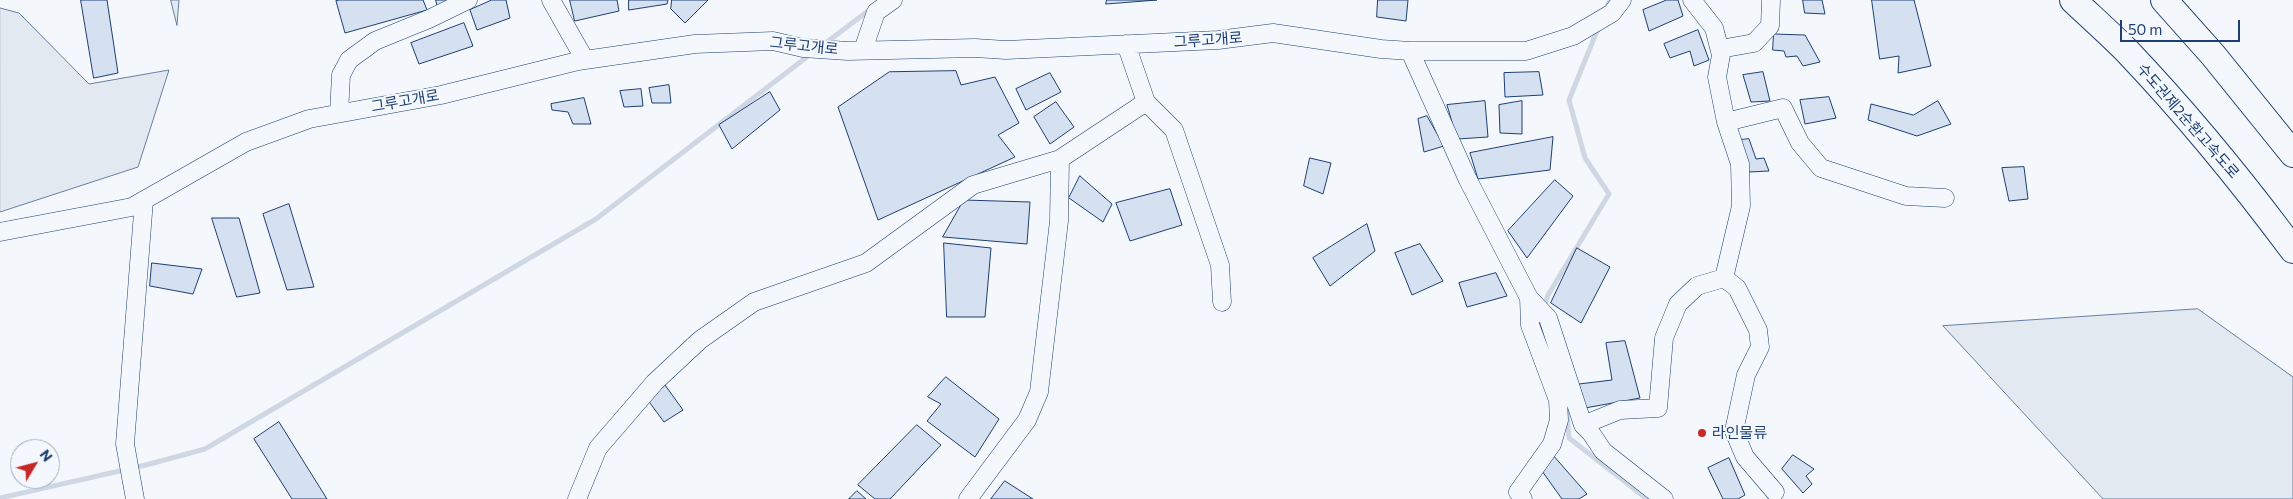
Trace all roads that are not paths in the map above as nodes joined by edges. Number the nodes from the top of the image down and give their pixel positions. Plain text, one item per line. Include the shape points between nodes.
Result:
1 (468, 0) edge
2 (551, 0) edge
3 (893, 0) edge
4 (1622, 0) edge
5 (1692, 0) edge
6 (1770, 0) edge
7 (2164, 0) edge
8 (2079, 2) edge
9 (1126, 44) junction
10 (1720, 49) junction
11 (856, 50) junction
12 (1410, 51) junction
13 (585, 60) junction
14 (1146, 102) junction
15 (339, 113) junction
16 (1726, 122) junction
17 (2293, 154) edge
18 (1060, 159) junction
19 (1945, 198) dead end
20 (144, 200) junction
21 (0, 232) edge
22 (2293, 250) edge
23 (1724, 278) junction
24 (1532, 300) junction
25 (1222, 302) dead end
26 (1583, 425) junction
27 (1775, 492) dead end
28 (135, 499) edge
29 (577, 499) edge
30 (968, 499) edge
31 (1523, 499) edge
32 (1664, 499) edge

1 - 15 street via 375,41 349,60 342,75
2 - 13 street
3 - 11 street via 876,12
4 - 12 street, 그루고개로 via 1612,13 1573,36 1526,51
5 - 10 street via 1714,28
6 - 10 street via 1770,26 1754,43
7 - 17 highway
8 - 22 highway, 수도권제2순환고속도로 via 2189,119
9 - 11 street, 그루고개로 via 1006,50
9 - 12 street, 그루고개로 via 1218,40 1273,33
9 - 14 street
10 - 16 street via 1716,77
11 - 13 street, 그루고개로 via 803,48 772,41 695,44
12 - 24 street via 1468,180
13 - 15 street, 그루고개로 via 441,96
14 - 18 street
14 - 25 street via 1174,130 1220,265
15 - 20 street, 그루고개로 via 309,119 246,142
16 - 19 street via 1782,108 1800,143 1821,168 1906,196
16 - 23 street via 1740,164 1741,206
18 - 29 street via 973,185 866,263 754,302 715,329 655,382 598,448
18 - 30 street via 1059,221 1039,392 1027,420
20 - 21 street, 그루고개로 via 132,207
20 - 28 street via 125,444
23 - 26 street via 1697,286 1678,304 1664,338 1658,408 1620,410
23 - 27 street via 1737,288 1758,330 1760,347 1746,375 1734,431 1745,457
24 - 26 street via 1548,318
24 - 31 street via 1530,325 1558,400 1559,420 1552,444 1518,492
26 - 32 street via 1603,451

